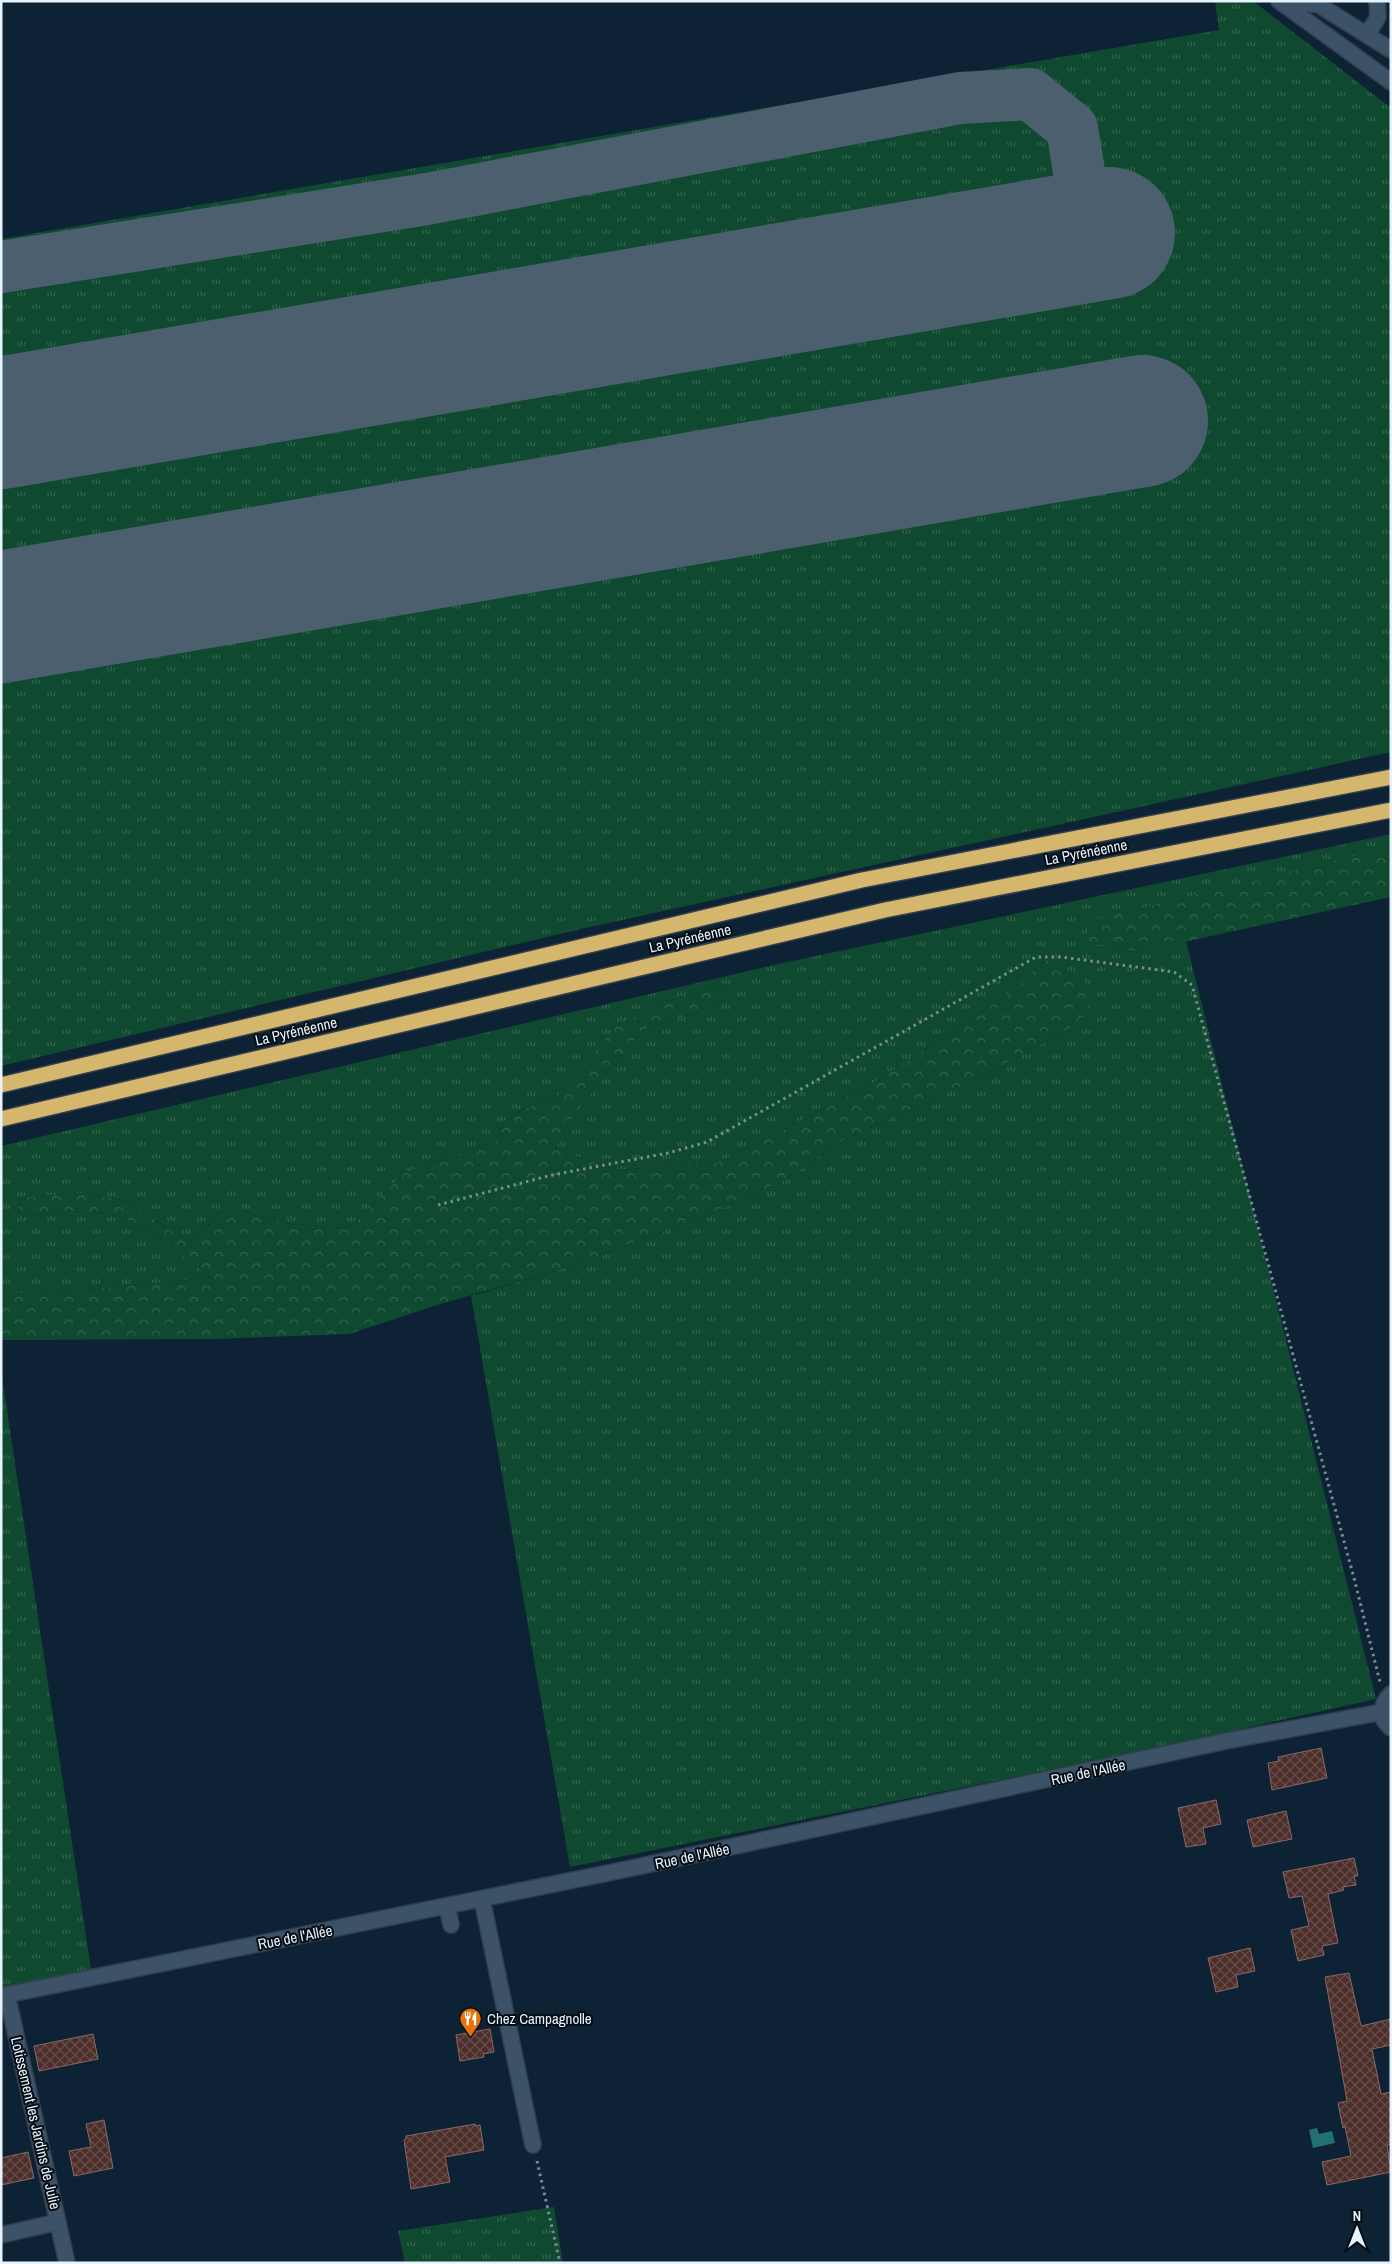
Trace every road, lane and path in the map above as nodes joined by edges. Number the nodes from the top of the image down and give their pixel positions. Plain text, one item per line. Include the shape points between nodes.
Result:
1 (1279, 1) edge
2 (1292, 1) edge
3 (1377, 1) edge
4 (1367, 35) junction
5 (1391, 50) edge
6 (1391, 82) edge
7 (1391, 777) edge
8 (1391, 810) edge
9 (1, 1085) edge
10 (1, 1119) edge
11 (438, 1205) dead end
12 (1390, 1694) edge
13 (1382, 1712) junction
14 (1391, 1728) edge
15 (482, 1899) junction
16 (446, 1906) junction
17 (451, 1926) dead end
18 (4, 1996) edge
19 (533, 2145) joint
20 (58, 2222) junction
21 (1, 2235) edge
22 (67, 2263) edge
23 (560, 2263) edge

1 - 6 street
2 - 4 street via 1319,5
3 - 4 street via 1378,17
4 - 5 street
7 - 9 highway, La Pyrénéenne via 862,880
8 - 10 highway, La Pyrénéenne via 885,910
11 - 12 path via 552,1175 668,1153 707,1142 1036,957 1061,957 1174,972 1192,985 1354,1578 1379,1681
12 - 13 street
13 - 14 street via 1383,1719
13 - 15 street, Rue de l'Allée via 1226,1741
15 - 16 street, Rue de l'Allée
15 - 19 street
16 - 17 street
16 - 18 street, Rue de l'Allée
18 - 20 street, Lotissement les Jardins de Julie
19 - 23 path
20 - 21 street, Lotissement les Jardins de Julie
20 - 22 street, Lotissement les Jardins de Julie

